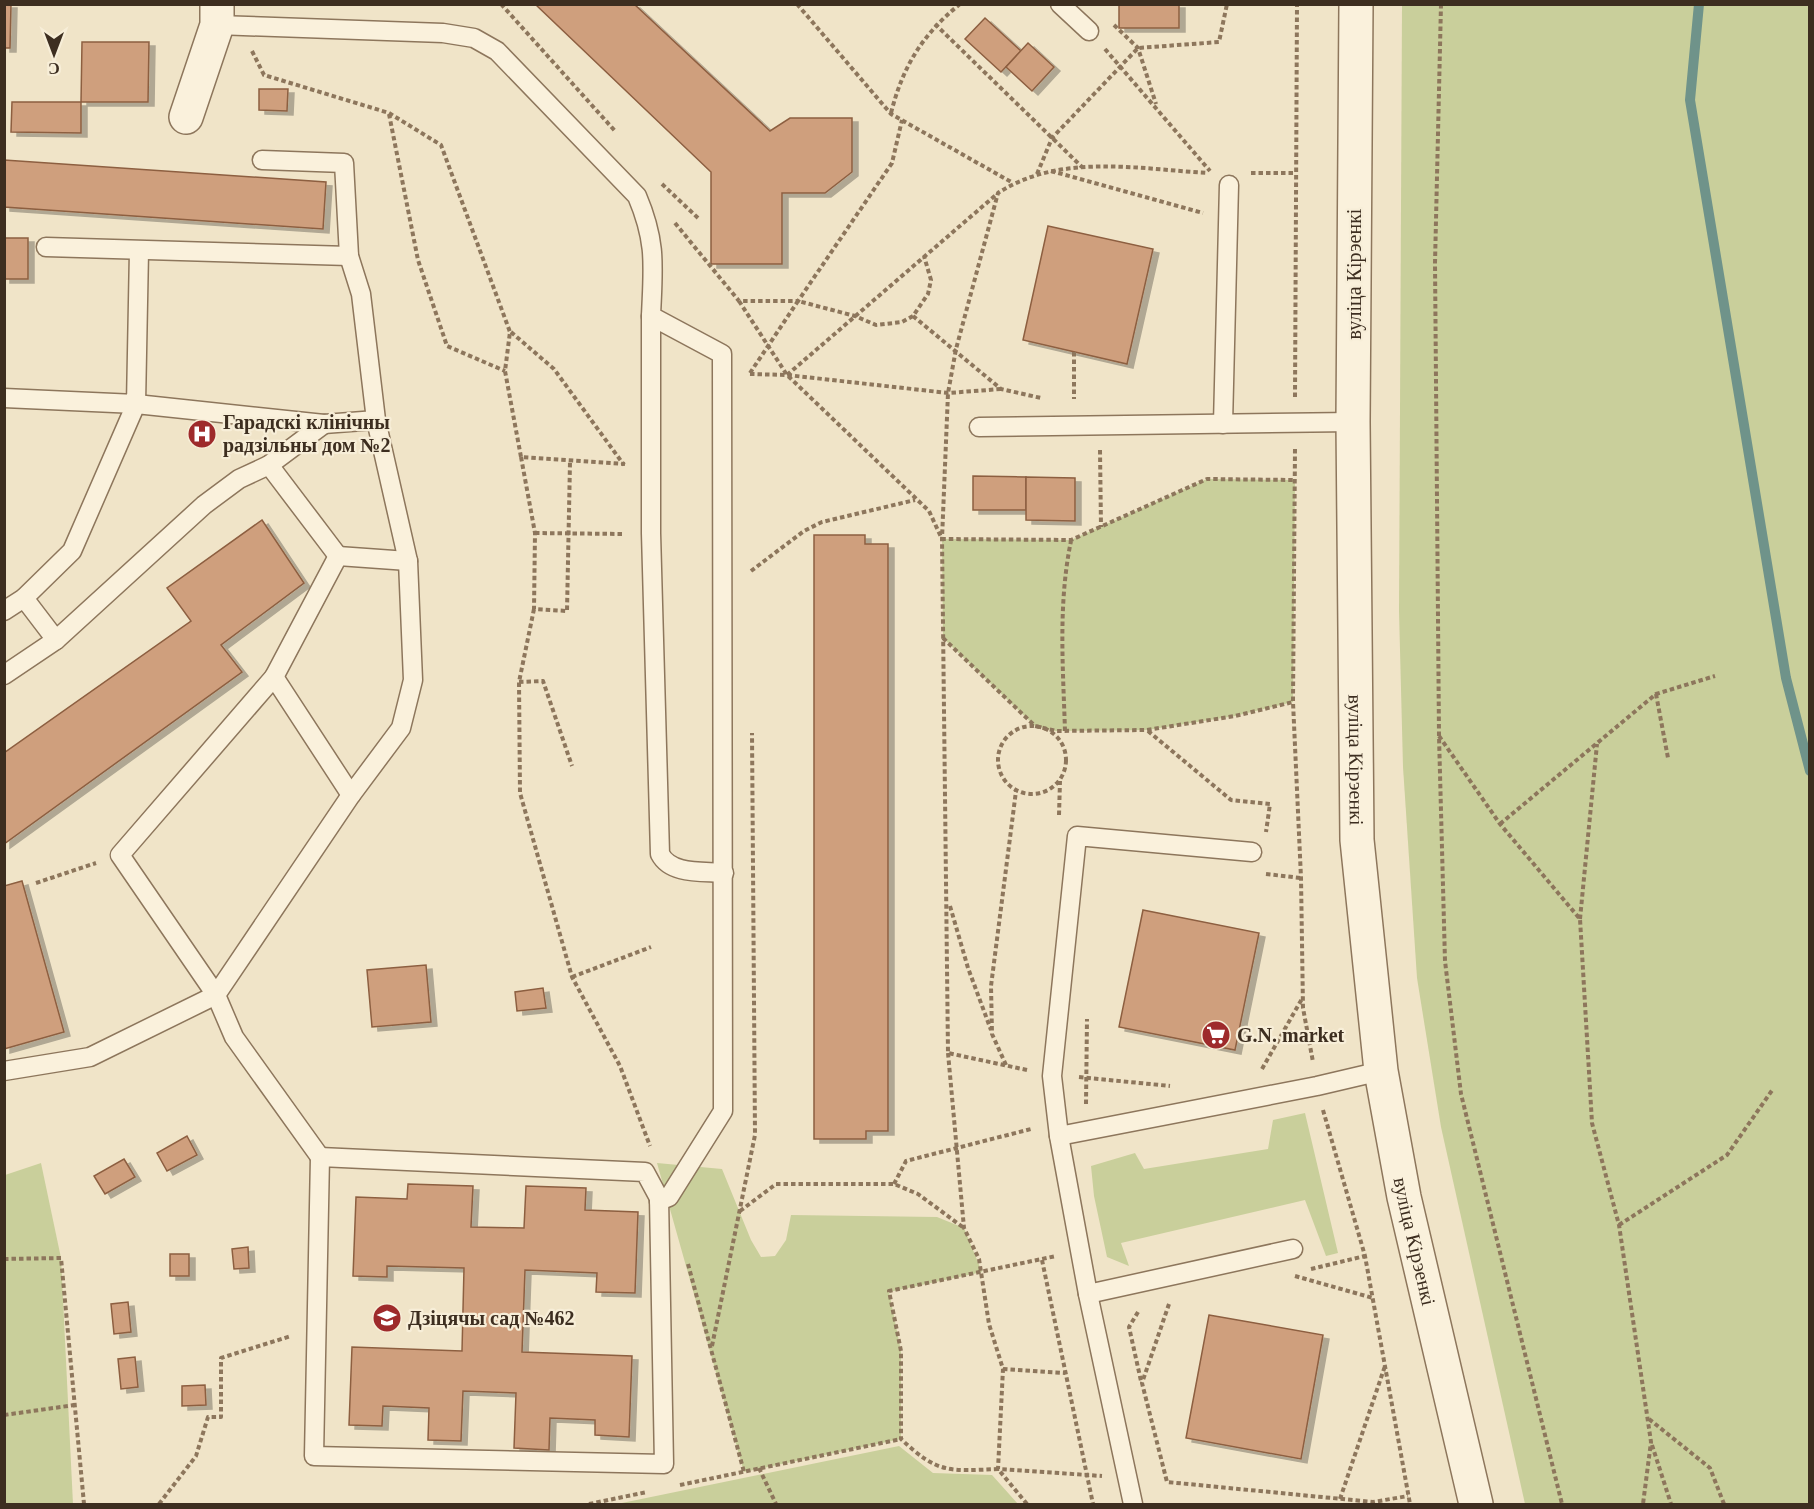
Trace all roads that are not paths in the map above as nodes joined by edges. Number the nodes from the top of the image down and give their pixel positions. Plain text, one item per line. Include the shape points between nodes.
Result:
1 (1060, 4) edge
2 (1356, 4) edge
3 (225, 19) edge
4 (1089, 31) road end
5 (186, 117) dead end
6 (262, 160) dead end
7 (1228, 185) dead end
8 (46, 247) dead end
9 (139, 251) junction
10 (350, 256) junction
11 (651, 316) junction
12 (4, 398) edge
13 (136, 404) junction
14 (376, 420) junction
15 (1353, 422) junction
16 (324, 424) junction
17 (1223, 424) junction
18 (979, 427) dead end
19 (269, 465) junction
20 (338, 556) junction
21 (408, 561) junction
22 (24, 598) junction
23 (4, 611) edge
24 (56, 640) junction
25 (4, 675) edge
26 (274, 677) junction
27 (351, 795) junction
28 (1252, 852) dead end
29 (723, 873) junction
30 (216, 995) junction
31 (4, 1071) edge
32 (1381, 1071) junction
33 (1058, 1129) junction
34 (320, 1157) junction
35 (664, 1199) junction
36 (1293, 1249) dead end
37 (1088, 1294) junction
38 (1133, 1504) edge
39 (1476, 1504) edge

1 - 4 lane
2 - 15 street, вуліца Кірэенкі
3 - 5 street
3 - 11 lane via 444,33 474,38 497,51 637,196 649,225 653,254
6 - 10 lane via 344,163
7 - 17 lane
8 - 9 lane
9 - 10 lane
9 - 13 lane
10 - 14 lane via 361,294
11 - 29 lane via 722,354
11 - 29 lane via 651,533 660,854 665,864 674,868
12 - 13 lane
13 - 16 lane
13 - 22 lane via 72,551
14 - 16 lane
14 - 21 lane
15 - 17 lane
15 - 32 street, вуліца Кірэенкі via 1357,840
16 - 19 lane
17 - 18 lane
19 - 20 lane
19 - 24 lane via 239,479 204,505
20 - 21 lane
20 - 26 lane
21 - 27 lane via 413,680 401,728
22 - 23 lane
22 - 24 lane
24 - 25 lane
26 - 27 lane
26 - 30 lane via 120,855
27 - 30 lane
28 - 33 lane via 1077,836 1052,1076
29 - 35 lane via 723,1111
30 - 31 lane via 90,1057
30 - 34 lane via 234,1037
32 - 33 lane via 1086,1132
32 - 39 street, вуліца Кірэенкі via 1404,1197
33 - 37 lane
34 - 35 lane via 645,1172
34 - 35 lane via 315,1456 664,1464
36 - 37 lane
37 - 38 lane

